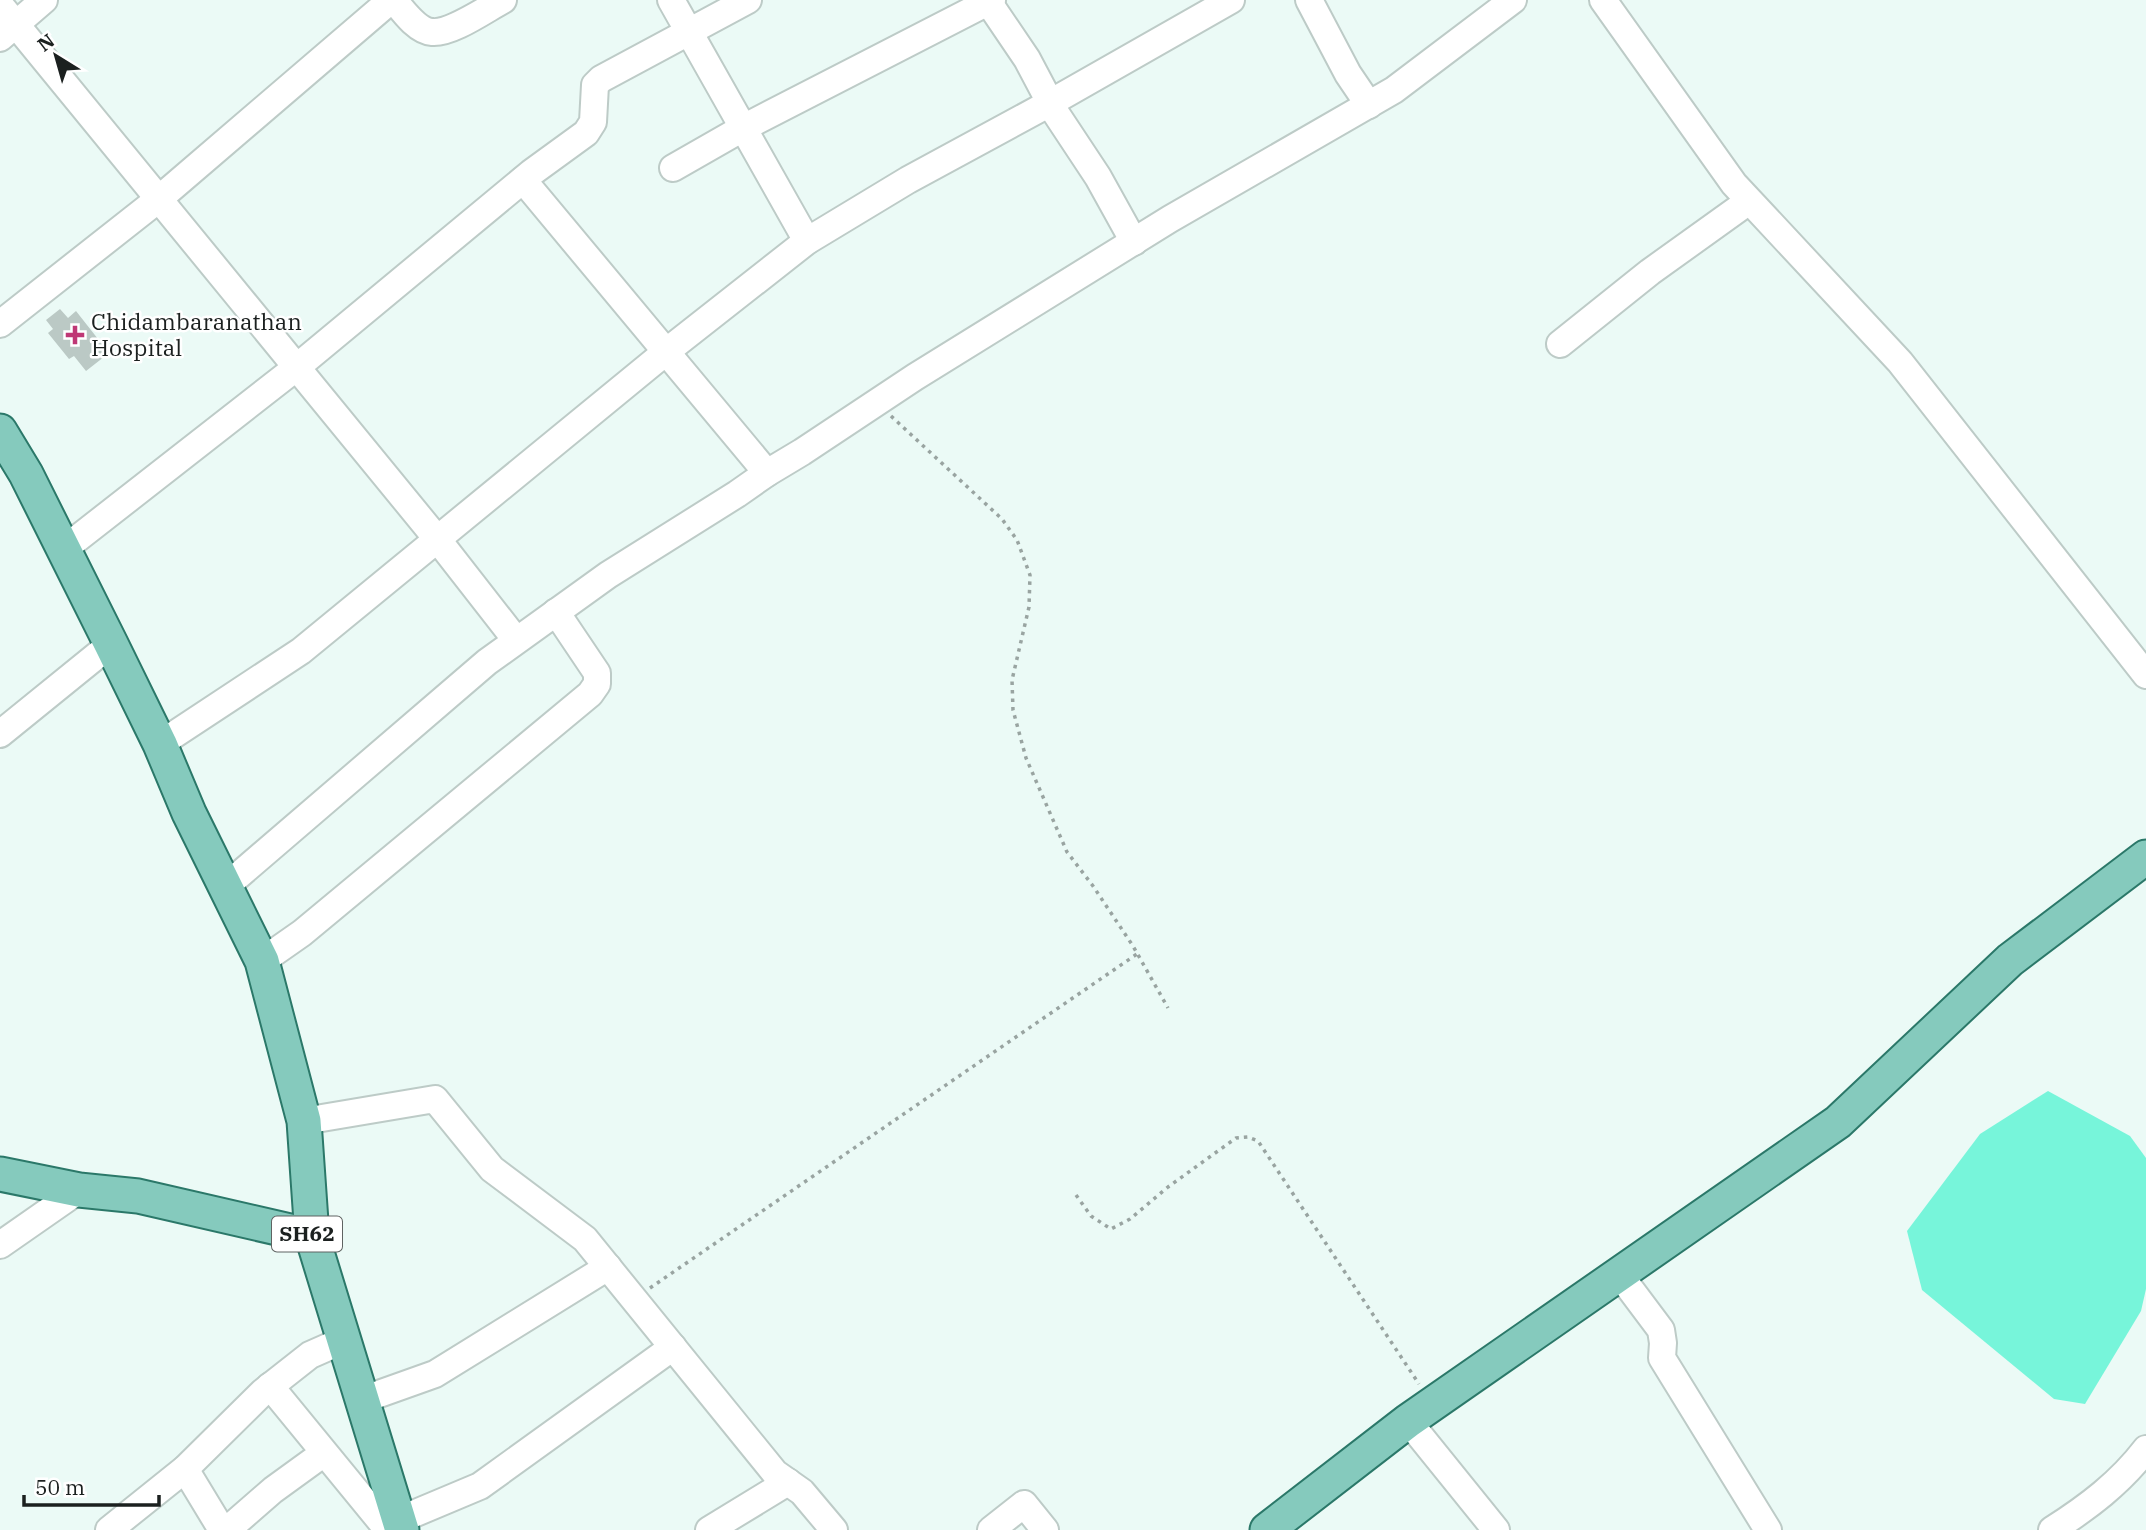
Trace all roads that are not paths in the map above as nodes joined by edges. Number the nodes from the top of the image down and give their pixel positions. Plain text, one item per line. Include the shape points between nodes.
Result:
1 (44, 0) edge
2 (392, 0) edge
3 (503, 0) edge
4 (671, 0) edge
5 (748, 0) edge
6 (1231, 0) edge
7 (1309, 0) edge
8 (1603, 0) edge
9 (989, 1) edge
10 (1508, 2) edge
11 (5, 22) edge
12 (689, 32) junction
13 (1050, 103) junction
14 (1369, 104) junction
15 (743, 128) junction
16 (673, 168) dead end
17 (523, 180) junction
18 (160, 198) junction
19 (1749, 201) junction
20 (807, 241) junction
21 (1134, 242) junction
22 (0, 324) edge
23 (1560, 344) dead end
24 (667, 351) junction
25 (297, 368) junction
26 (2, 440) edge
27 (767, 472) junction
28 (438, 540) junction
29 (64, 549) junction
30 (556, 612) junction
31 (516, 640) junction
32 (111, 644) junction
33 (2146, 674) edge
34 (0, 734) edge
35 (160, 744) junction
36 (2146, 857) edge
37 (225, 887) junction
38 (262, 961) junction
39 (304, 1121) junction
40 (0, 1174) edge
41 (79, 1190) junction
42 (312, 1236) junction
43 (0, 1245) edge
44 (608, 1267) junction
45 (1619, 1274) junction
46 (344, 1340) junction
47 (673, 1347) junction
48 (270, 1386) junction
49 (362, 1399) junction
50 (1420, 1412) junction
51 (324, 1452) junction
52 (2144, 1456) edge
53 (185, 1469) junction
54 (788, 1482) junction
55 (1283, 1525) edge
56 (396, 1527) edge
57 (109, 1530) edge
58 (222, 1530) edge
59 (228, 1530) edge
60 (709, 1530) edge
61 (834, 1530) edge
62 (991, 1530) edge
63 (1045, 1530) edge
64 (1496, 1530) edge
65 (1768, 1530) edge
66 (2052, 1530) edge

1 - 11 street
2 - 3 street via 429,32 444,31
2 - 18 street
4 - 12 street
5 - 12 street
6 - 13 street
7 - 14 street
8 - 19 street
9 - 13 street
9 - 15 street
10 - 14 street via 1394,90
11 - 18 street
12 - 15 street
12 - 17 street via 601,79 595,85 589,129
13 - 20 street
13 - 21 street
14 - 21 street
15 - 16 street
15 - 20 street
17 - 24 street
17 - 25 street
18 - 22 street
18 - 25 street
19 - 23 street
19 - 33 street via 1900,362
20 - 24 street
21 - 27 street
24 - 27 street
24 - 28 street
25 - 28 street
25 - 29 street
26 - 29 main road via 26,474
27 - 30 street
28 - 31 street
28 - 35 street via 301,651
29 - 32 main road
30 - 31 street
30 - 38 street via 597,673 590,694 312,925
31 - 37 street
32 - 34 street
32 - 35 main road
35 - 37 main road
36 - 45 main road via 2010,960 1838,1122
37 - 38 main road
38 - 39 main road
39 - 42 main road
39 - 44 street via 435,1099 492,1169 585,1239
40 - 41 main road, SH62
41 - 42 main road, SH62 via 138,1196
41 - 43 street
42 - 46 main road, SH62
44 - 47 street
44 - 49 street via 435,1374
45 - 50 main road
45 - 65 street via 1661,1330 1662,1358
46 - 48 street via 310,1355
46 - 49 main road, SH62
47 - 54 street via 775,1473
47 - 56 street via 480,1486
48 - 51 street
48 - 53 street
49 - 56 main road, SH62
50 - 55 main road
50 - 64 street
51 - 56 street
51 - 59 street
52 - 66 street via 2087,1508
53 - 57 street
53 - 58 street
54 - 60 street
54 - 61 street
62 - 63 street via 1024,1504

